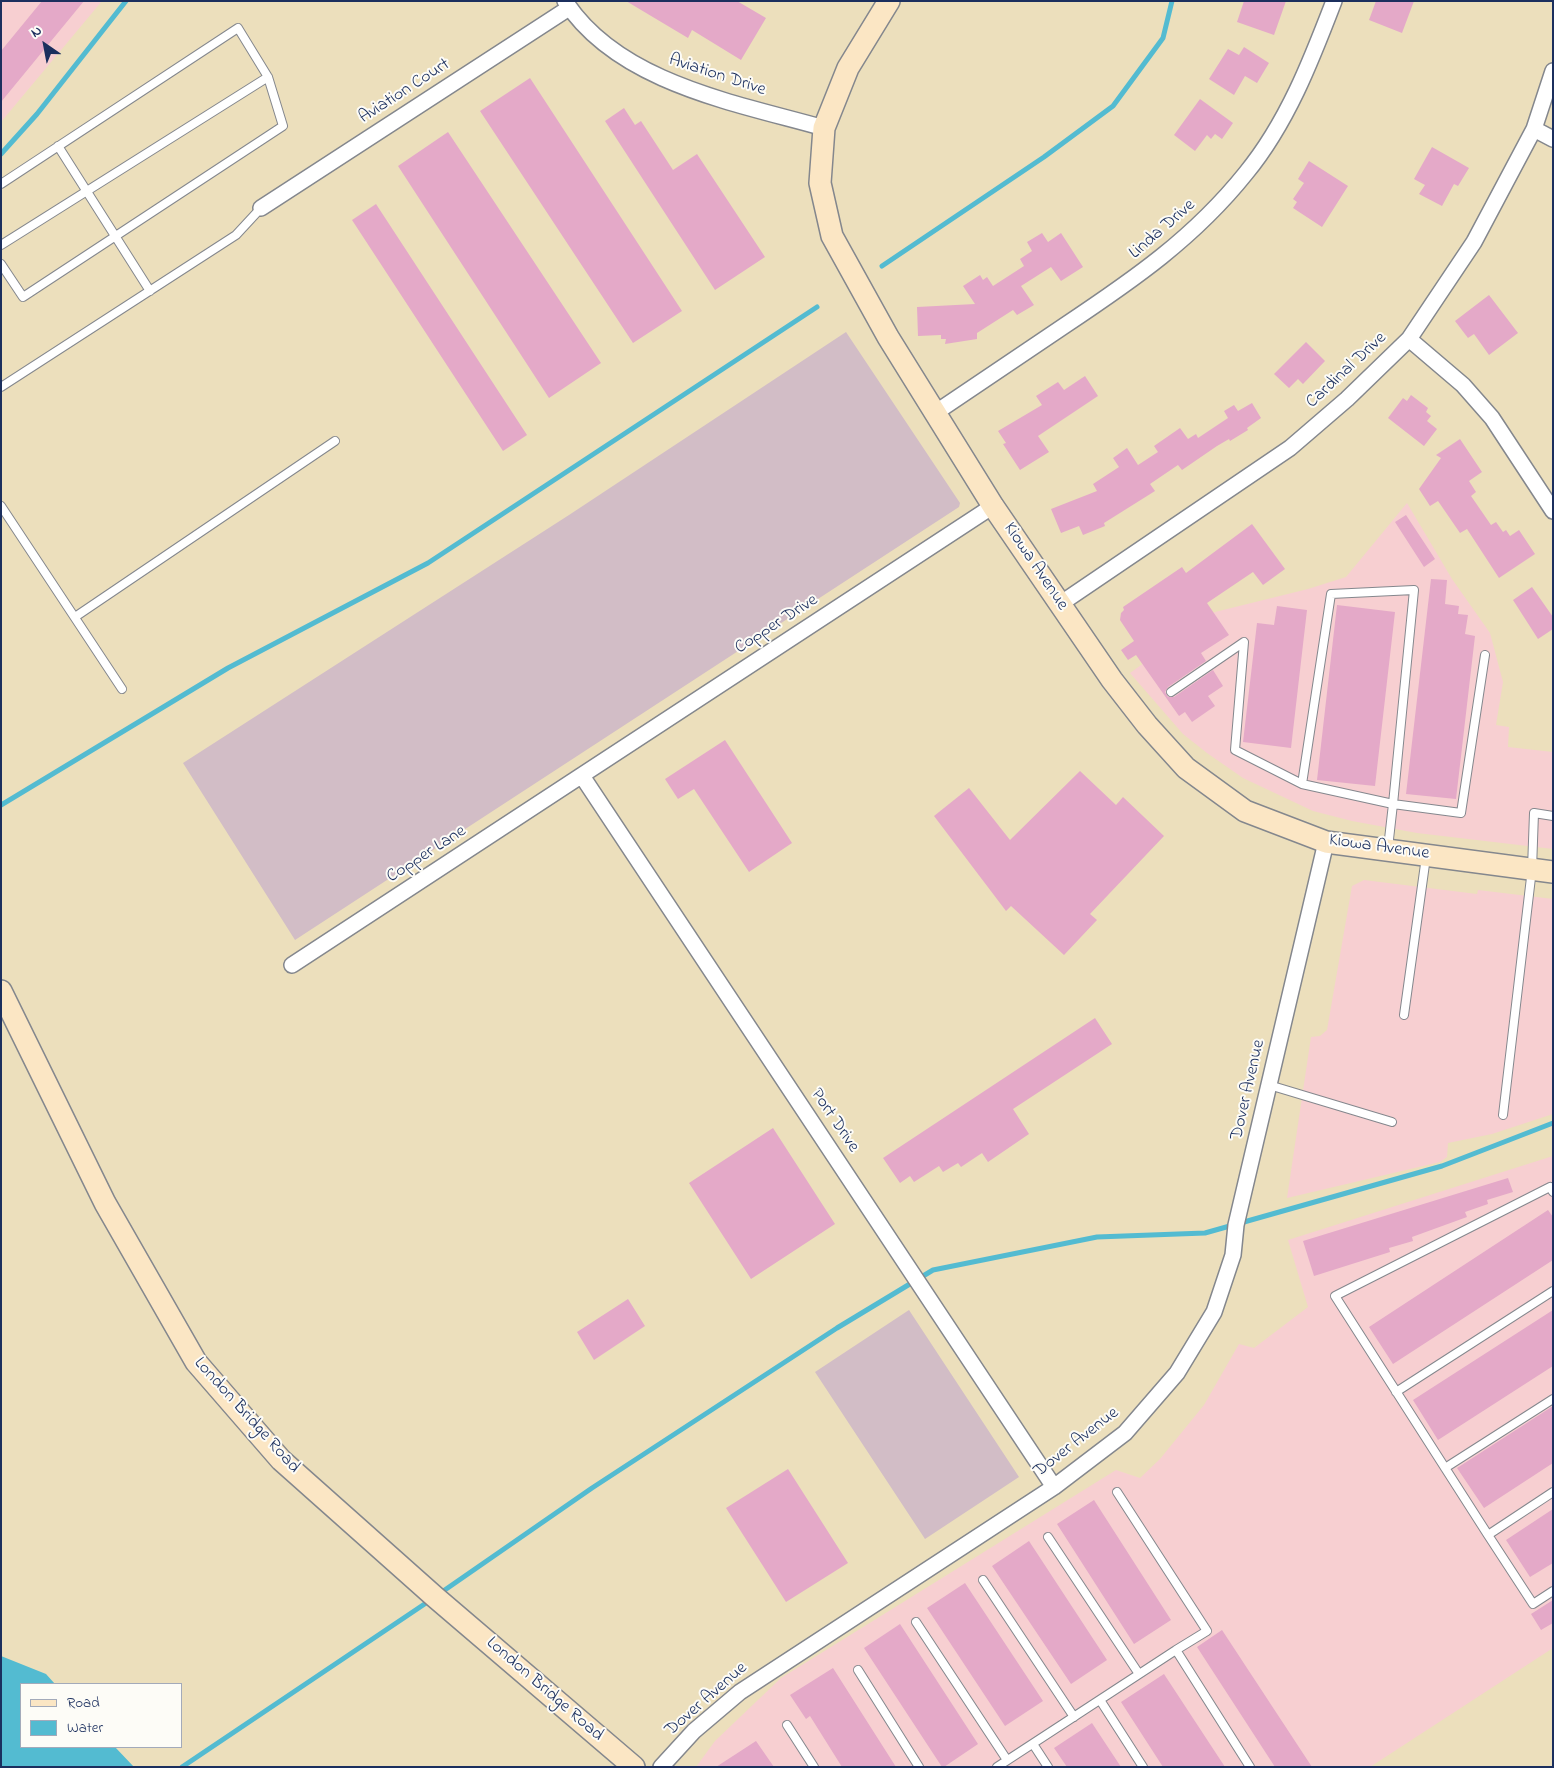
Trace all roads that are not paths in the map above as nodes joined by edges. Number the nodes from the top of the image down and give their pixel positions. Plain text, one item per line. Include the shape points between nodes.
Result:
1 (889, 1) edge
2 (1334, 1) edge
3 (567, 5) edge
4 (1553, 71) edge
5 (268, 78) junction
6 (824, 128) junction
7 (1534, 129) junction
8 (1553, 139) edge
9 (58, 146) junction
10 (1, 184) edge
11 (87, 192) junction
12 (261, 208) joint
13 (116, 236) junction
14 (1, 245) edge
15 (1, 264) edge
16 (150, 291) junction
17 (1410, 339) junction
18 (1, 387) edge
19 (935, 413) junction
20 (335, 441) dead end
21 (1, 506) edge
22 (993, 506) junction
23 (1553, 511) edge
24 (1060, 604) junction
25 (75, 617) junction
26 (1485, 654) dead end
27 (122, 688) dead end
28 (1171, 692) dead end
29 (582, 776) junction
30 (1302, 784) junction
31 (1393, 804) junction
32 (1553, 816) edge
33 (1326, 842) junction
34 (1388, 850) junction
35 (1427, 855) junction
36 (1542, 871) edge
37 (292, 965) dead end
38 (1, 991) edge
39 (1404, 1015) dead end
40 (1269, 1085) junction
41 (1503, 1115) dead end
42 (1392, 1122) dead end
43 (1553, 1192) edge
44 (1553, 1291) edge
45 (1396, 1392) junction
46 (1553, 1399) edge
47 (1445, 1468) junction
48 (1054, 1487) junction
49 (1117, 1492) dead end
50 (1553, 1492) edge
51 (1488, 1535) junction
52 (1048, 1536) dead end
53 (983, 1580) dead end
54 (1553, 1591) edge
55 (916, 1622) dead end
56 (1176, 1650) junction
57 (858, 1670) dead end
58 (1139, 1674) junction
59 (1100, 1700) junction
60 (1074, 1717) junction
61 (786, 1725) dead end
62 (1033, 1744) junction
63 (1007, 1760) junction
64 (634, 1767) edge
65 (661, 1767) edge
66 (814, 1767) edge
67 (919, 1767) edge
68 (997, 1767) edge
69 (1048, 1767) edge
70 (1144, 1767) edge
71 (1250, 1767) edge

1 - 6 street, Kiowa Avenue via 848,68
2 - 19 street, Linda Drive via 1308,67 1282,119 1247,172 1201,225 1138,277
3 - 6 street, Aviation Drive via 608,48 654,75 694,91
3 - 12 street, Aviation Court
4 - 7 street, Cardinal Drive
5 - 9 lane via 238,28
5 - 11 lane
5 - 13 lane via 283,126
6 - 19 street, Kiowa Avenue via 820,183 832,236
7 - 8 street
7 - 17 street, Cardinal Drive via 1474,242
9 - 10 lane
9 - 11 lane
11 - 13 lane
11 - 14 lane
12 - 16 lane via 236,235
13 - 15 lane via 23,296
13 - 16 lane
16 - 18 lane
17 - 23 street via 1463,385 1492,418
17 - 24 street, Cardinal Drive via 1290,448
19 - 22 street, Kiowa Avenue
20 - 25 lane
21 - 25 lane
22 - 24 street, Kiowa Avenue
22 - 29 street, Copper Drive
24 - 33 street, Kiowa Avenue via 1112,680 1186,768 1245,811
25 - 27 lane
26 - 31 lane via 1461,813
28 - 30 lane via 1244,642 1235,750
29 - 37 street, Copper Lane
29 - 48 street, Port Drive
30 - 31 lane
30 - 31 lane via 1331,594 1414,590
31 - 34 lane
32 - 36 lane via 1534,813
33 - 34 street, Kiowa Avenue
33 - 40 street, Dover Avenue
34 - 35 street, Kiowa Avenue
35 - 36 street, Kiowa Avenue
35 - 39 lane
36 - 41 lane
38 - 64 street, London Bridge Road via 105,1203 196,1362 281,1460
40 - 42 lane
40 - 48 street, Dover Avenue via 1236,1225 1233,1255 1214,1312 1177,1373 1125,1433
43 - 45 lane via 1550,1187 1335,1296
44 - 45 lane
45 - 47 lane
46 - 47 lane
47 - 51 lane
48 - 65 street, Dover Avenue via 740,1692 694,1731
49 - 56 lane via 1207,1631
50 - 51 lane
51 - 54 lane via 1533,1604
52 - 58 lane
53 - 60 lane
55 - 63 lane
56 - 58 lane
56 - 71 lane
57 - 67 lane
58 - 59 lane
59 - 60 lane
59 - 70 lane
60 - 62 lane
61 - 66 lane
62 - 63 lane
62 - 69 lane
63 - 68 lane

